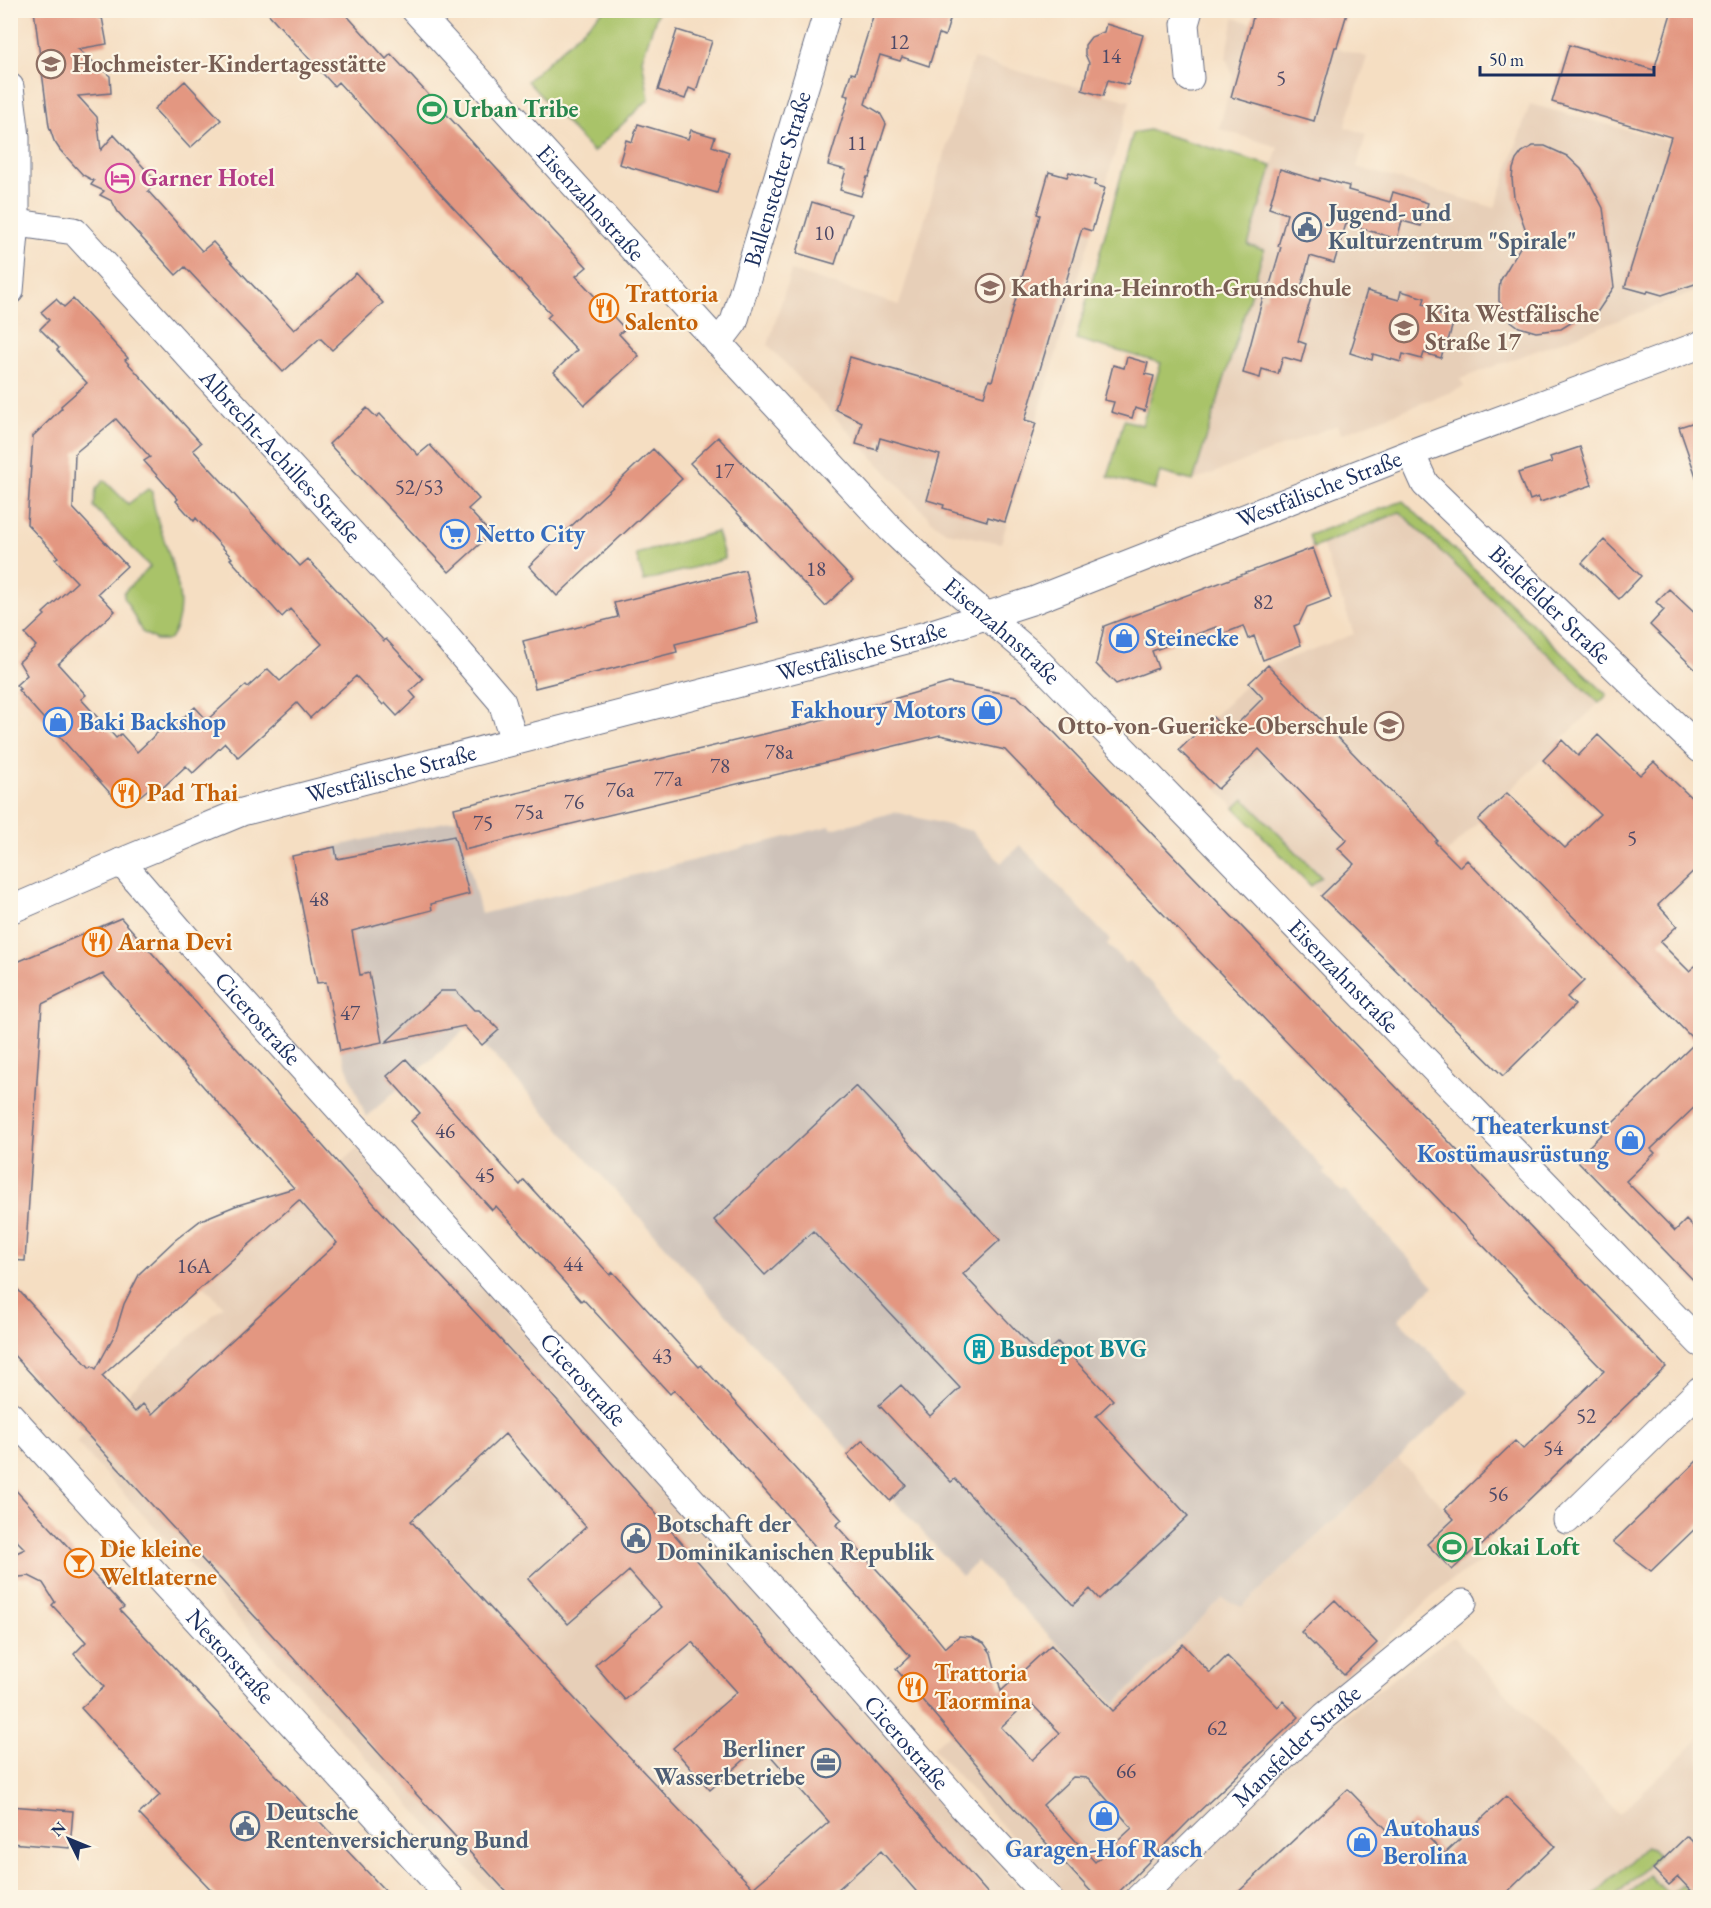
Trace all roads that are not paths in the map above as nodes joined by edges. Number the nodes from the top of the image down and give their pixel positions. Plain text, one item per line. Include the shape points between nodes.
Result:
1 (415, 10) edge
2 (828, 10) edge
3 (1189, 10) edge
4 (1190, 78) dead end
5 (10, 87) edge
6 (13, 222) edge
7 (10, 291) edge
8 (718, 342) junction
9 (1701, 345) edge
10 (1411, 453) junction
11 (987, 615) junction
12 (514, 741) junction
13 (1701, 749) edge
14 (121, 862) junction
15 (10, 910) edge
16 (1701, 1343) edge
17 (1701, 1390) edge
18 (10, 1415) edge
19 (1567, 1520) dead end
20 (1463, 1603) dead end
21 (451, 1898) edge
22 (1048, 1898) edge
23 (1139, 1898) edge

1 - 8 street, Eisenzahnstraße
2 - 8 street, Ballenstedter Straße via 734,322
3 - 4 street via 1185,24
5 - 6 street via 16,137
6 - 7 street
6 - 12 street, Albrecht-Achilles-Straße via 74,231 443,633 502,702
8 - 11 street, Eisenzahnstraße via 891,529
9 - 10 street, Westfälische Straße
10 - 11 street, Westfälische Straße via 1035,600
10 - 13 street, Bielefelder Straße via 1425,484
11 - 12 street, Westfälische Straße via 926,635
11 - 16 street, Eisenzahnstraße via 1038,661
12 - 14 street, Westfälische Straße via 242,812
14 - 15 street, Westfälische Straße
14 - 22 street, Cicerostraße
17 - 19 street
18 - 21 street, Nestorstraße
20 - 23 street, Mansfelder Straße via 1325,1716

